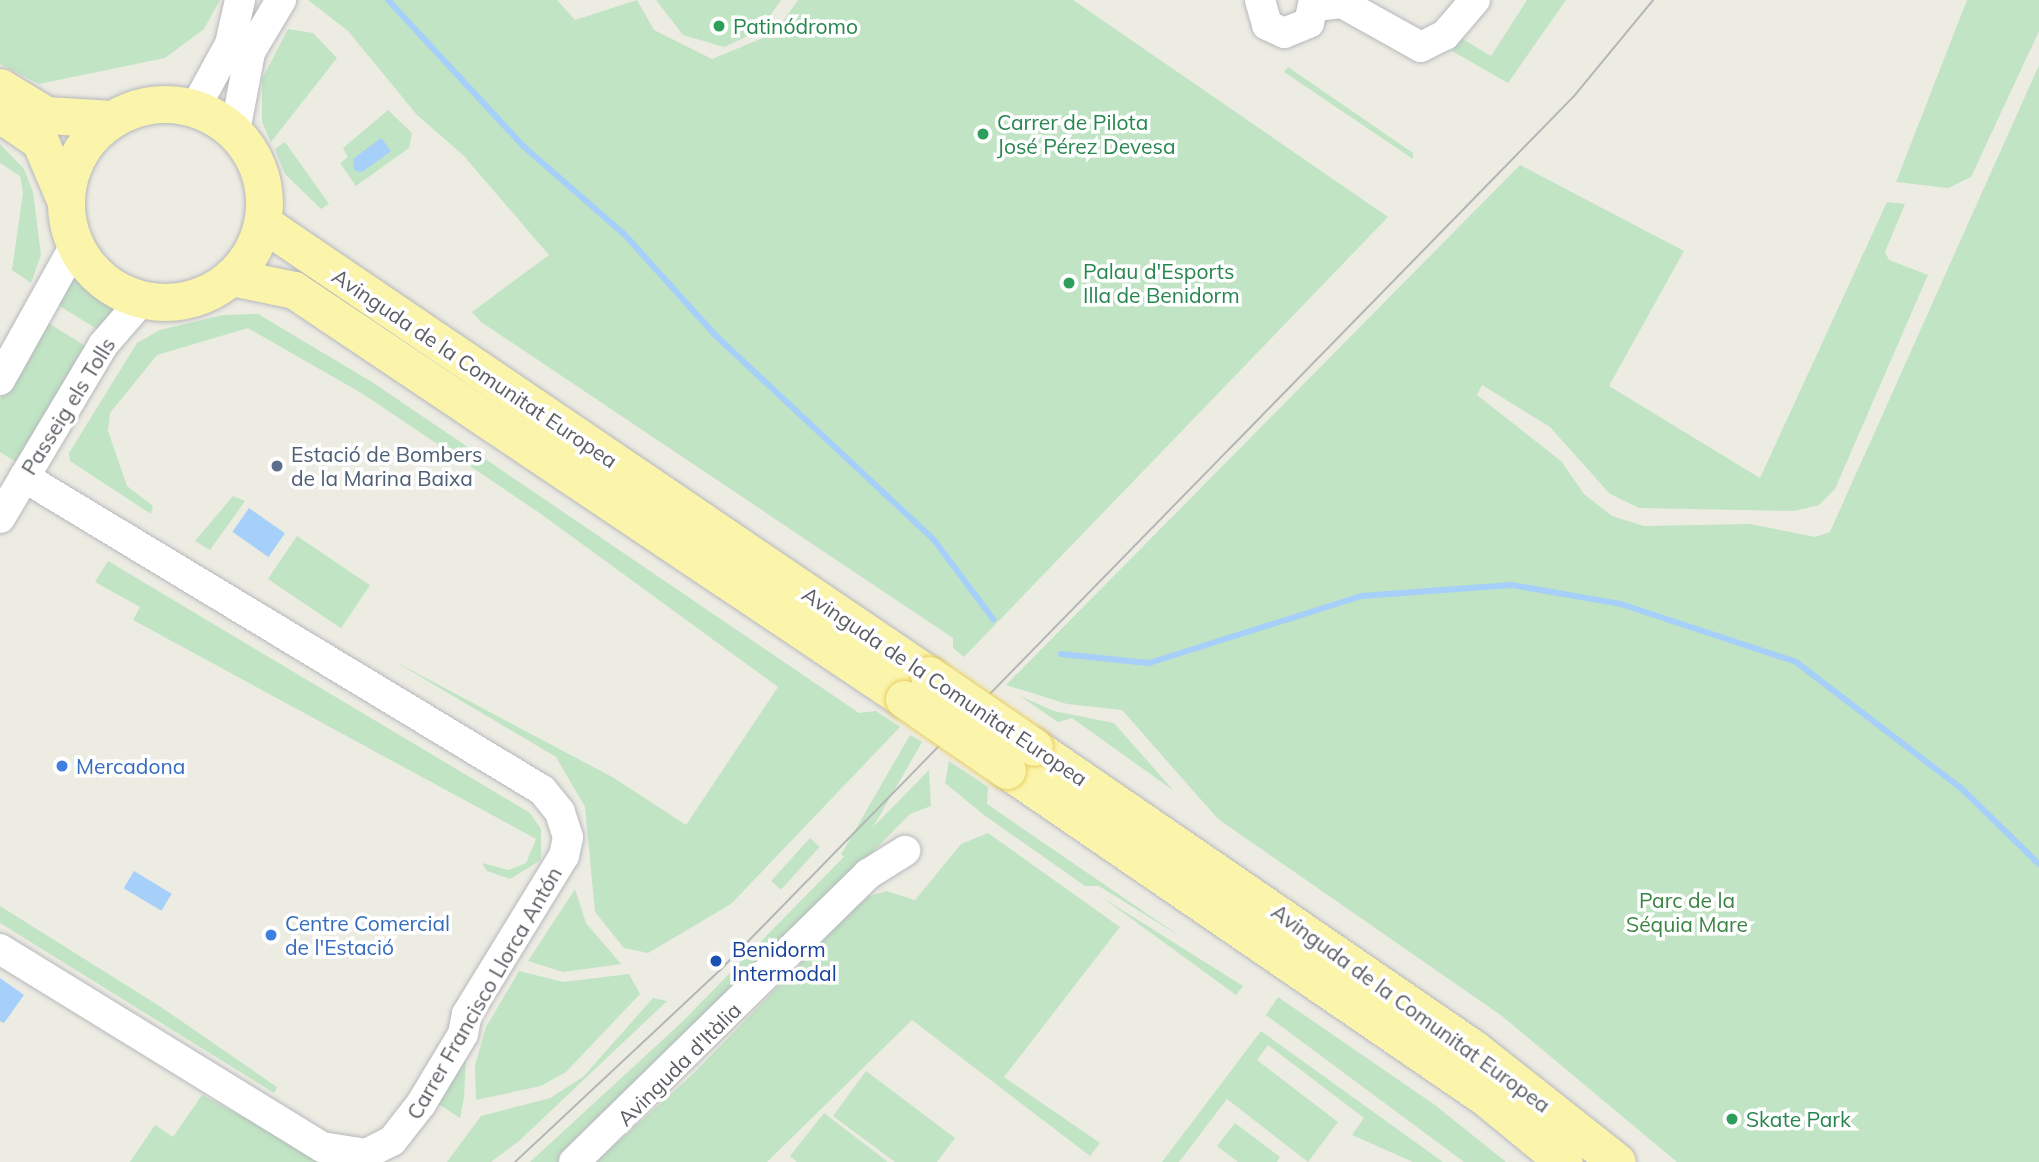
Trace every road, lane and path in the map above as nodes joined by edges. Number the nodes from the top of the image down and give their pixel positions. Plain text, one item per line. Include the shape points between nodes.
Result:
1 (240, 0) edge
2 (281, 0) edge
3 (1260, 0) edge
4 (1475, 0) edge
5 (1315, 3) edge
6 (0, 87) edge
7 (195, 107) junction
8 (0, 114) edge
9 (112, 119) junction
10 (235, 131) junction
11 (66, 202) junction
12 (263, 223) junction
13 (75, 245) junction
14 (231, 277) junction
15 (143, 299) junction
16 (0, 380) edge
17 (24, 477) junction
18 (0, 518) edge
19 (917, 687) junction
20 (1021, 758) junction
21 (905, 851) dead end
22 (0, 949) edge
23 (574, 1162) edge
24 (1563, 1162) edge
25 (1617, 1162) edge

1 - 7 street via 230,44
2 - 10 street via 250,52
3 - 5 street via 1267,26 1284,33 1302,29
4 - 5 street via 1445,36 1420,47 1342,3
6 - 9 main road via 46,115
7 - 9 main road via 148,106
7 - 10 main road
8 - 11 main road via 40,141
9 - 11 main road via 88,141 72,170
10 - 12 main road via 255,158 264,190
11 - 13 main road
12 - 14 main road via 251,253
12 - 19 main road, Avinguda de la Comunitat Europea
13 - 15 main road via 108,283
13 - 16 street
14 - 15 main road via 174,302
14 - 19 main road, Avinguda de la Comunitat Europea via 294,290
15 - 17 street, Passeig els Tolls via 103,345
17 - 18 street, Passeig els Tolls
17 - 22 street, Carrer Francisco Llorca Antón via 542,790 560,812 568,837 564,856 472,1004 463,1034 421,1104 392,1141 366,1154 322,1147
19 - 20 main road, Avinguda de la Comunitat Europea, bridge
20 - 24 main road, Avinguda de la Comunitat Europea via 1485,1097
20 - 25 main road, Avinguda de la Comunitat Europea via 1451,1033
21 - 23 street, Avinguda d'Itàlia via 868,874

